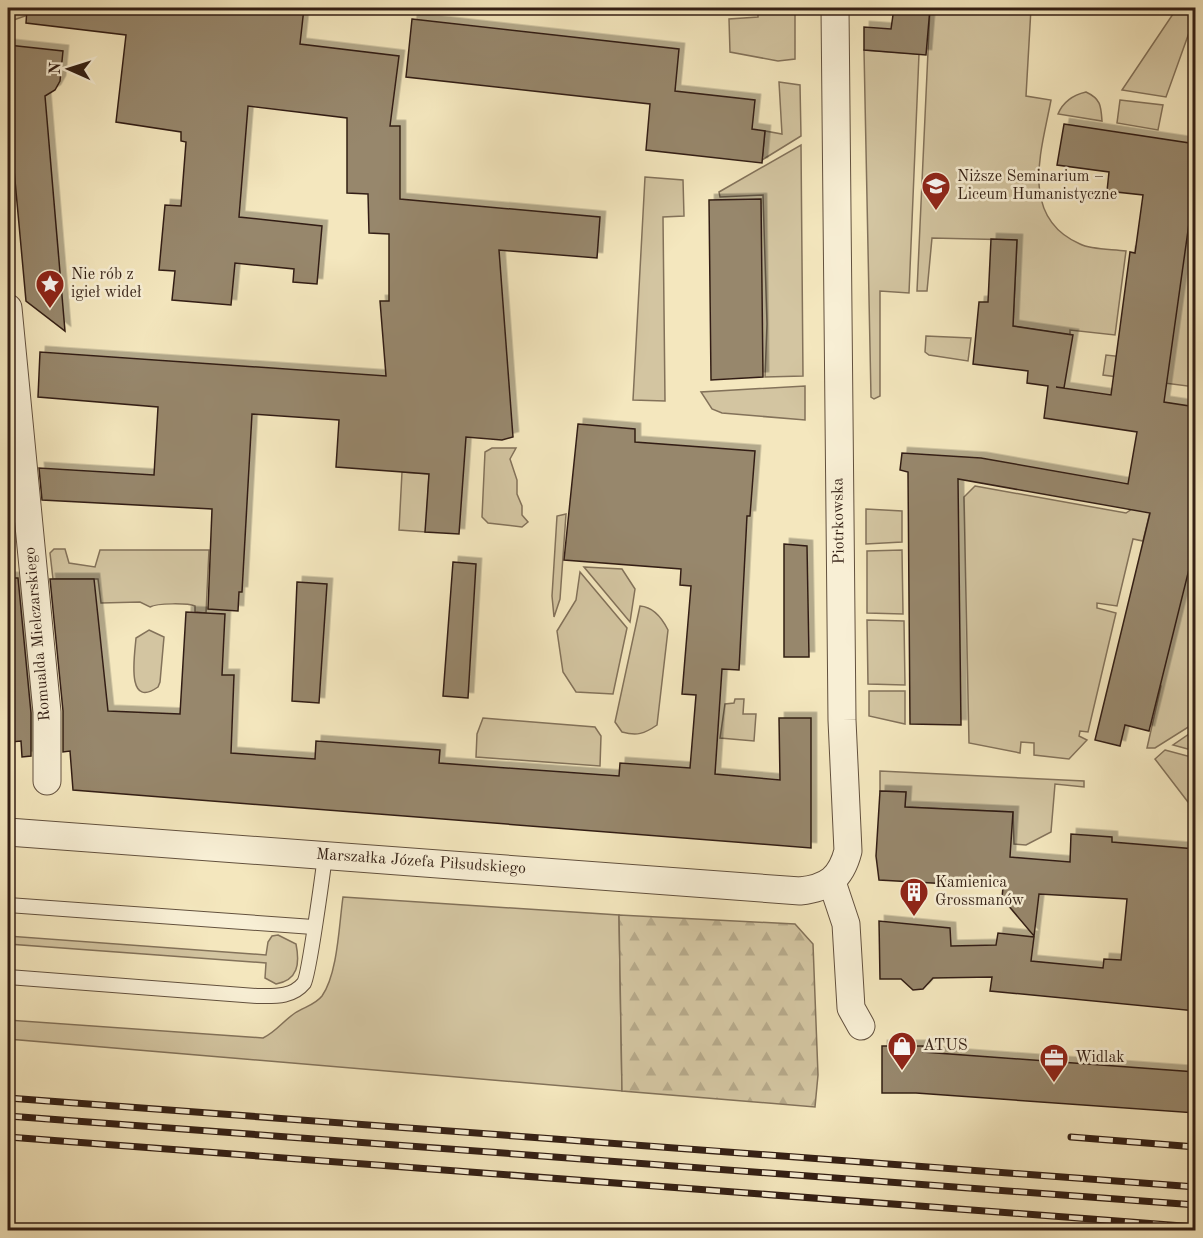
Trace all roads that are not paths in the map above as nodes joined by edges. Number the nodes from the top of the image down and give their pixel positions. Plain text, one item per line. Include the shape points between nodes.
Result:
1 (835, 8) edge
2 (8, 308) edge
3 (46, 781) dead end
4 (8, 832) edge
5 (325, 855) junction
6 (832, 882) junction
7 (8, 905) edge
8 (313, 927) junction
9 (8, 977) edge
10 (861, 1026) dead end

1 - 6 street, Piotrkowska via 842,720 848,851 844,868
2 - 3 street, Romualda Mielczarskiego via 47,712
4 - 5 street, Marszałka Józefa Piłsudskiego
5 - 6 street, Marszałka Józefa Piłsudskiego via 800,891 819,889
5 - 8 lane
6 - 10 street via 846,924 851,1008
7 - 8 lane
8 - 9 lane via 304,982 288,994 257,996

